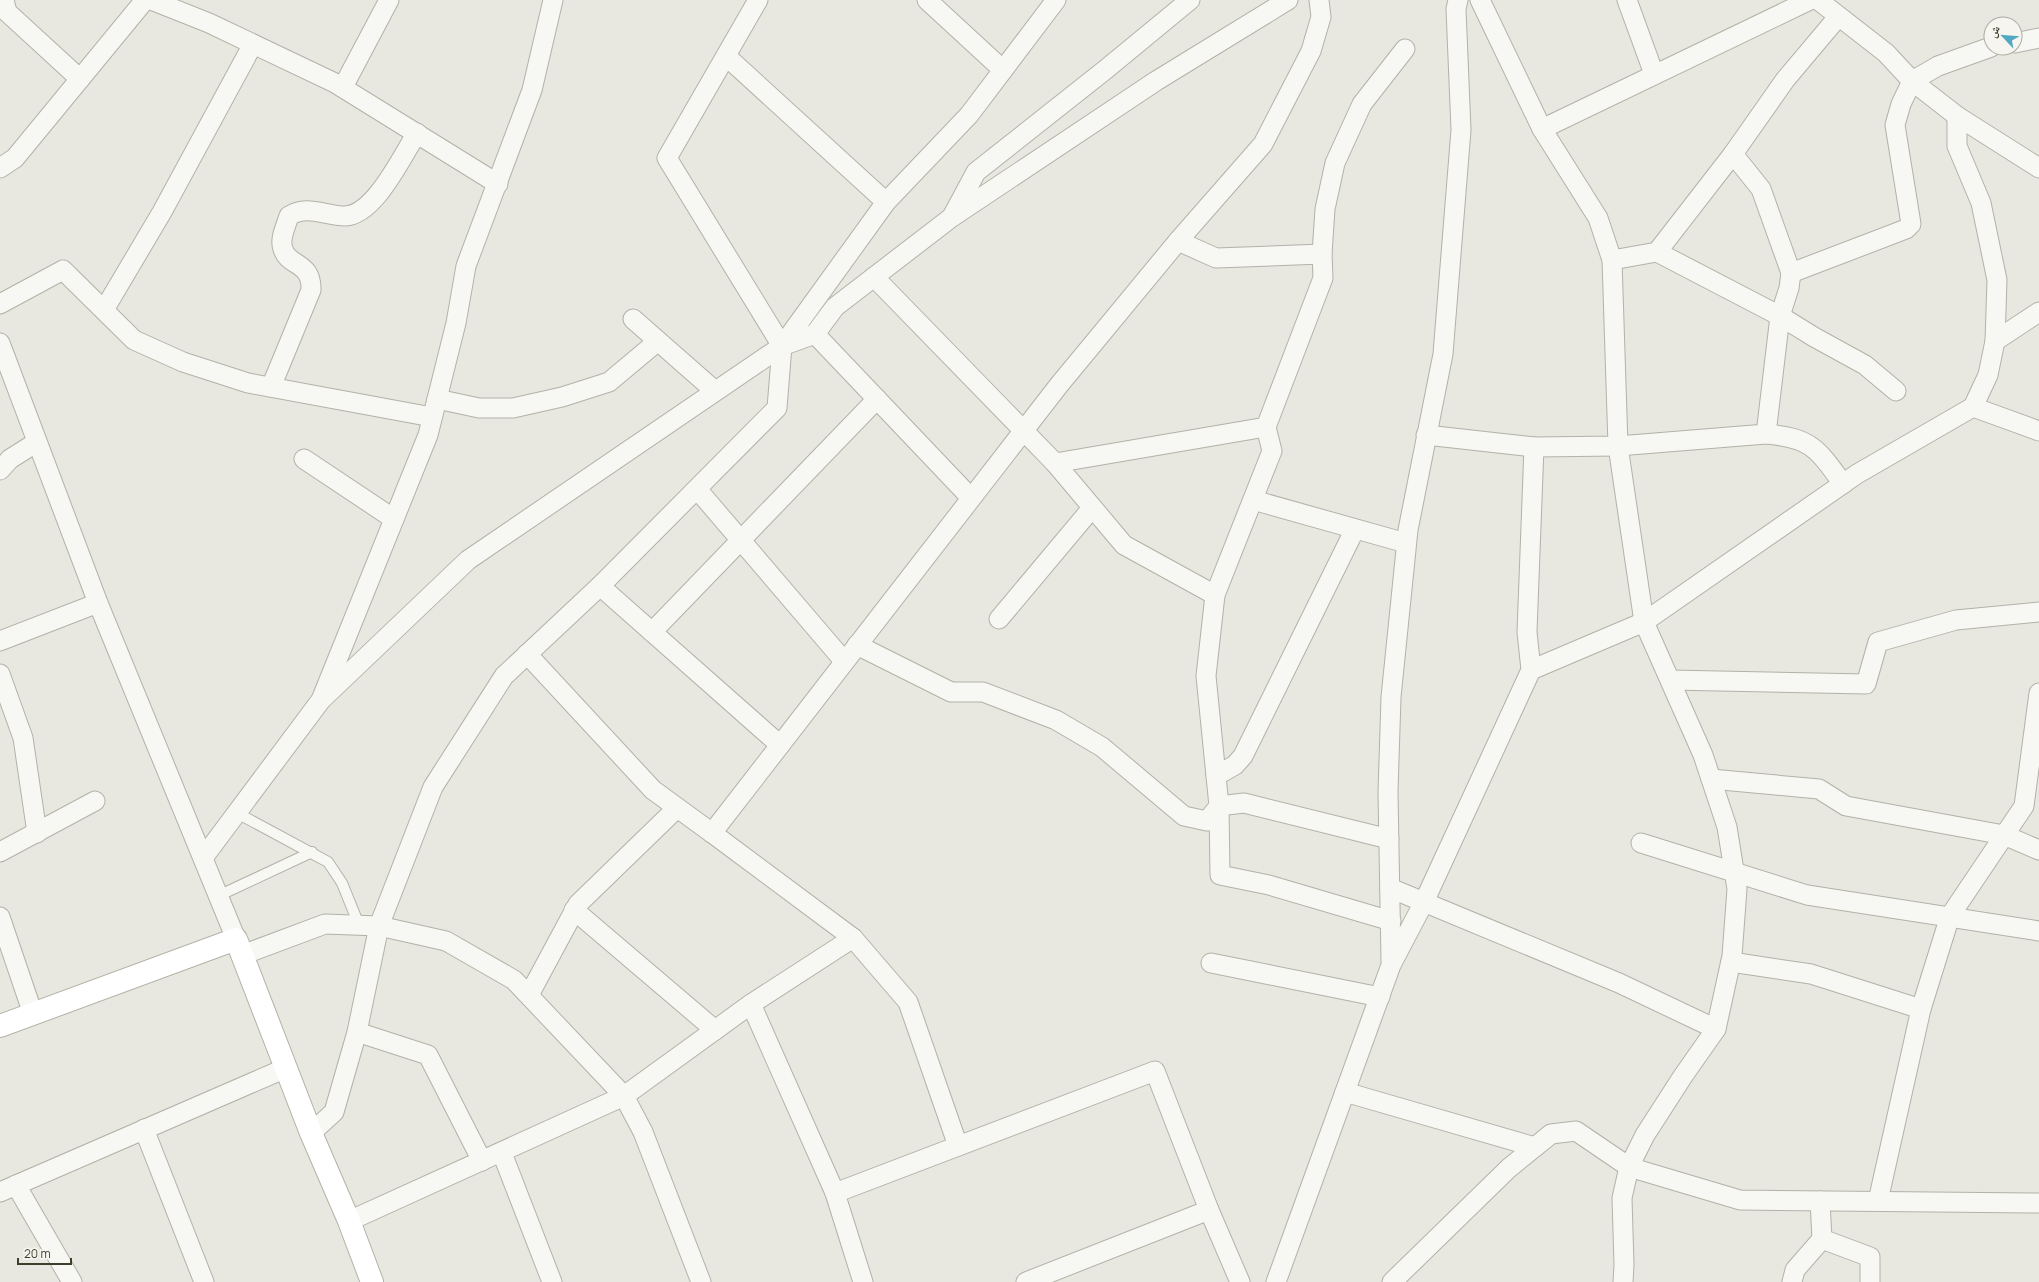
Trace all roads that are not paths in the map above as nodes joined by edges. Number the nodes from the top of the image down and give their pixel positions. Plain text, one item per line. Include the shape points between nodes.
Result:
1 (4, 0) edge
2 (145, 0) edge
3 (151, 0) edge
4 (389, 0) edge
5 (553, 0) edge
6 (758, 0) edge
7 (927, 0) edge
8 (1056, 0) edge
9 (1190, 0) edge
10 (1288, 0) edge
11 (1319, 0) edge
12 (1458, 0) edge
13 (1480, 0) edge
14 (1627, 0) edge
15 (1810, 0) edge
16 (1818, 0) edge
17 (1838, 17) junction
18 (2039, 38) edge
19 (2023, 41) edge
20 (253, 44) junction
21 (1405, 49) dead end
22 (1983, 50) edge
23 (726, 56) junction
24 (1003, 70) junction
25 (1654, 74) junction
26 (80, 79) junction
27 (1912, 81) junction
28 (343, 87) junction
29 (1957, 116) junction
30 (1542, 129) junction
31 (417, 133) junction
32 (1734, 154) junction
33 (2038, 167) edge
34 (0, 168) edge
35 (498, 184) junction
36 (886, 202) junction
37 (952, 217) junction
38 (1178, 241) junction
39 (1657, 252) junction
40 (1322, 254) junction
41 (1612, 260) junction
42 (1791, 273) junction
43 (874, 277) junction
44 (0, 304) edge
45 (104, 310) junction
46 (2039, 312) edge
47 (1780, 316) junction
48 (633, 319) dead end
49 (815, 334) junction
50 (658, 341) junction
51 (1995, 341) junction
52 (1, 346) edge
53 (782, 346) junction
54 (271, 387) junction
55 (715, 391) junction
56 (1896, 391) dead end
57 (437, 399) junction
58 (877, 399) junction
59 (1973, 407) junction
60 (432, 417) junction
61 (1266, 427) junction
62 (1023, 431) junction
63 (2039, 431) edge
64 (1766, 434) junction
65 (1426, 435) junction
66 (38, 442) junction
67 (1618, 446) junction
68 (1534, 447) junction
69 (304, 459) dead end
70 (1055, 463) junction
71 (0, 470) edge
72 (1843, 484) junction
73 (696, 489) junction
74 (971, 498) junction
75 (1253, 500) junction
76 (1092, 508) junction
77 (394, 519) junction
78 (1356, 529) junction
79 (740, 540) junction
80 (1406, 543) junction
81 (600, 586) junction
82 (1215, 595) junction
83 (98, 603) junction
84 (2039, 612) edge
85 (999, 619) dead end
86 (1644, 622) junction
87 (652, 632) junction
88 (0, 641) edge
89 (857, 645) junction
90 (527, 654) junction
91 (844, 661) junction
92 (1531, 670) junction
93 (0, 674) edge
94 (1670, 680) junction
95 (2039, 693) edge
96 (321, 700) junction
97 (780, 745) junction
98 (1216, 776) junction
99 (1711, 779) junction
100 (95, 802) dead end
101 (1219, 806) junction
102 (677, 808) junction
103 (237, 813) junction
104 (37, 833) junction
105 (712, 834) junction
106 (2004, 836) junction
107 (1389, 839) junction
108 (1641, 843) dead end
109 (2039, 850) edge
110 (0, 852) edge
111 (312, 852) junction
112 (203, 858) junction
113 (1734, 871) junction
114 (1390, 888) junction
115 (218, 896) junction
116 (1424, 902) junction
117 (574, 910) junction
118 (1950, 916) junction
119 (0, 917) edge
120 (1391, 921) junction
121 (359, 925) junction
122 (379, 926) junction
123 (2039, 931) edge
124 (853, 938) junction
125 (239, 947) junction
126 (1731, 962) junction
127 (1211, 963) dead end
128 (1391, 965) junction
129 (529, 995) junction
130 (1380, 997) junction
131 (752, 1004) junction
132 (1920, 1009) junction
133 (33, 1014) junction
134 (0, 1026) edge
135 (1716, 1029) junction
136 (715, 1030) junction
137 (358, 1032) junction
138 (286, 1068) junction
139 (1345, 1092) junction
140 (624, 1096) junction
141 (144, 1129) junction
142 (311, 1133) junction
143 (958, 1146) junction
144 (1535, 1147) junction
145 (502, 1152) junction
146 (482, 1161) junction
147 (1629, 1167) junction
148 (8, 1188) edge
149 (835, 1193) junction
150 (1820, 1201) junction
151 (1878, 1201) junction
152 (2039, 1203) edge
153 (1209, 1210) junction
154 (349, 1221) junction
155 (1822, 1239) junction
156 (72, 1282) edge
157 (204, 1282) edge
158 (372, 1282) edge
159 (552, 1282) edge
160 (701, 1282) edge
161 (863, 1282) edge
162 (1026, 1282) edge
163 (1240, 1282) edge
164 (1276, 1282) edge
165 (1392, 1282) edge
166 (1623, 1282) edge
167 (1792, 1282) edge
168 (1870, 1282) edge

1 - 26 street via 7,12
2 - 26 street
3 - 20 street
4 - 28 street
5 - 35 street via 532,90
6 - 23 street
7 - 24 street
8 - 24 street
9 - 37 street via 976,172
10 - 37 street via 1156,81
11 - 38 street via 1321,17 1311,51 1263,144
12 - 65 street via 1456,9 1461,130 1442,354
13 - 30 street
14 - 25 street
15 - 25 street
16 - 17 street
17 - 27 street via 1886,53
17 - 32 street via 1785,80
18 - 19 street
20 - 28 street
20 - 45 street via 162,212
21 - 40 street via 1362,104 1336,163 1325,209
22 - 27 street via 1938,66
23 - 36 street
23 - 53 street via 667,158
24 - 36 street via 969,115
25 - 30 street
26 - 34 street via 16,158
27 - 29 street
27 - 42 street via 1895,125 1911,224 1906,229
28 - 31 street
29 - 33 street
29 - 51 street via 1957,146 1981,203 1997,280
30 - 41 street via 1598,218
31 - 35 street
31 - 54 street via 380,193 357,213 344,216 306,210 288,216 282,248 286,256 308,272 311,290
32 - 39 street
32 - 42 street via 1761,189
35 - 57 street via 466,266 456,323
36 - 53 street
37 - 43 street
38 - 40 street via 1216,258
38 - 62 street
39 - 41 street
39 - 47 street
40 - 61 street via 1323,278
41 - 67 street
42 - 47 street
43 - 49 street via 835,307
43 - 62 street
44 - 45 street via 63,270
45 - 54 street via 134,340 183,362 248,383
46 - 51 street
47 - 56 street via 1865,365
47 - 64 street
48 - 50 street
49 - 53 street
49 - 58 street
50 - 55 street
50 - 57 street via 609,382 562,397 513,408 479,408
51 - 59 street via 1988,375
52 - 66 street
53 - 55 street
53 - 73 street via 777,408
54 - 60 street
55 - 96 street via 468,560
57 - 60 street
58 - 74 street
58 - 79 street
59 - 63 street
59 - 72 street
60 - 77 street via 428,435
61 - 70 street
61 - 75 street via 1272,451
62 - 70 street
62 - 74 street
64 - 67 street
64 - 72 street via 1790,436 1807,443 1822,455
65 - 68 street
65 - 80 street
66 - 71 street via 10,458
66 - 83 street
67 - 68 street
67 - 86 street
68 - 92 street via 1527,632
69 - 77 street
70 - 76 street
72 - 86 street
73 - 79 street
73 - 81 street
74 - 89 street
75 - 78 street
75 - 82 street
76 - 82 street via 1124,545
76 - 85 street
77 - 96 street
78 - 80 street
78 - 98 street via 1243,756 1236,766
79 - 87 street
79 - 91 street
80 - 107 street via 1391,697
81 - 87 street
81 - 90 street
82 - 98 street via 1206,676
83 - 88 street
83 - 112 street
84 - 94 street via 1956,620 1878,642 1866,684
86 - 92 street
86 - 94 street
87 - 97 street
89 - 91 street
89 - 101 street via 951,692 983,692 1056,720 1102,747 1184,816 1207,821
90 - 102 street via 653,790
90 - 122 street via 504,676 433,788
91 - 97 street
92 - 116 street
93 - 104 street via 23,738
94 - 99 street
95 - 106 street via 2024,806
96 - 103 street
97 - 105 street
98 - 101 street
99 - 106 street via 1819,789 1846,806
99 - 113 street via 1727,827
100 - 104 street
101 - 107 street via 1244,803
101 - 120 street via 1220,875 1269,885
102 - 105 street
102 - 117 street
103 - 111 lane
103 - 112 street
104 - 110 street
105 - 124 street
106 - 109 street
106 - 118 street
107 - 114 street
108 - 113 street
111 - 115 lane
111 - 121 lane via 328,862 342,882
112 - 115 street
113 - 118 street via 1806,895
113 - 126 street via 1737,888
114 - 116 street
114 - 120 street
115 - 125 street
116 - 128 street
116 - 135 street via 1619,983
117 - 129 street
117 - 136 street
118 - 123 street
118 - 132 street
119 - 133 street
120 - 128 street
121 - 122 street
121 - 125 street via 325,924
122 - 129 street via 446,941 514,980
122 - 137 street
124 - 131 street
124 - 143 street via 908,1002
125 - 133 main road
125 - 138 main road
126 - 132 street via 1811,974
126 - 135 street
127 - 130 street
128 - 130 street
129 - 140 street
130 - 139 street
131 - 136 street
131 - 149 street
132 - 151 street
133 - 134 main road
135 - 147 street via 1682,1076 1645,1135
136 - 140 street
137 - 142 street via 334,1112
137 - 146 street via 428,1055
138 - 141 street
138 - 142 main road
139 - 144 street
139 - 164 street
140 - 145 street
140 - 160 street via 642,1132
141 - 148 street
141 - 157 street
142 - 154 main road
143 - 149 street
143 - 153 street via 1155,1071
144 - 147 street via 1551,1134 1576,1131
144 - 165 street via 1509,1168
145 - 146 street
145 - 159 street
146 - 154 street
147 - 150 street via 1740,1200
147 - 166 street via 1622,1198
148 - 156 street
149 - 161 street
150 - 151 street
150 - 155 street
151 - 152 street
153 - 162 street
153 - 163 street
154 - 158 main road
155 - 167 street via 1795,1270
155 - 168 street via 1870,1257

